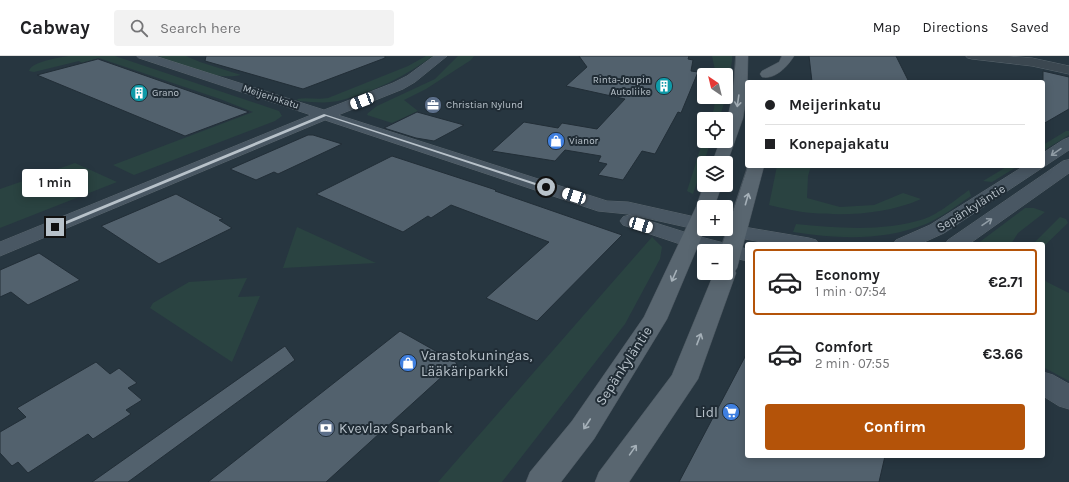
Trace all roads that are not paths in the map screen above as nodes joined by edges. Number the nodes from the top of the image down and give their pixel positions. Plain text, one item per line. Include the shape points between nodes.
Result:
1 (143, 56) edge
2 (441, 56) edge
3 (742, 56) edge
4 (788, 56) edge
5 (972, 56) edge
6 (1069, 70) edge
7 (766, 72) edge
8 (326, 115) junction
9 (1069, 143) edge
10 (722, 156) edge
11 (1045, 160) edge
12 (1069, 165) edge
13 (755, 168) edge
14 (1033, 168) edge
15 (697, 221) edge
16 (697, 228) edge
17 (716, 236) edge
18 (908, 242) edge
19 (958, 242) edge
20 (724, 244) edge
21 (733, 244) edge
22 (0, 250) edge
23 (745, 250) edge
24 (733, 251) edge
25 (720, 280) edge
26 (1045, 383) edge
27 (1069, 398) edge
28 (542, 482) edge
29 (611, 482) edge

1 - 8 street, Meijerinkatu
2 - 8 street via 405,82
3 -> 10 main road via 736,118
4 - 7 main road via 783,64
5 - 6 street via 1032,62
8 - 15 street, Meijerinkatu via 605,206 622,219
8 - 22 street
9 -> 11 street
19 -> 12 street, Sepänkyläntie
21 -> 13 main road
14 - 18 street, Sepänkyläntie via 937,229
16 -> 28 main road, Sepänkyläntie via 655,320 583,430
17 - 20 street, Meijerinkatu
23 - 24 street, Meijerinkatu
29 -> 25 main road via 684,379
26 - 27 street

